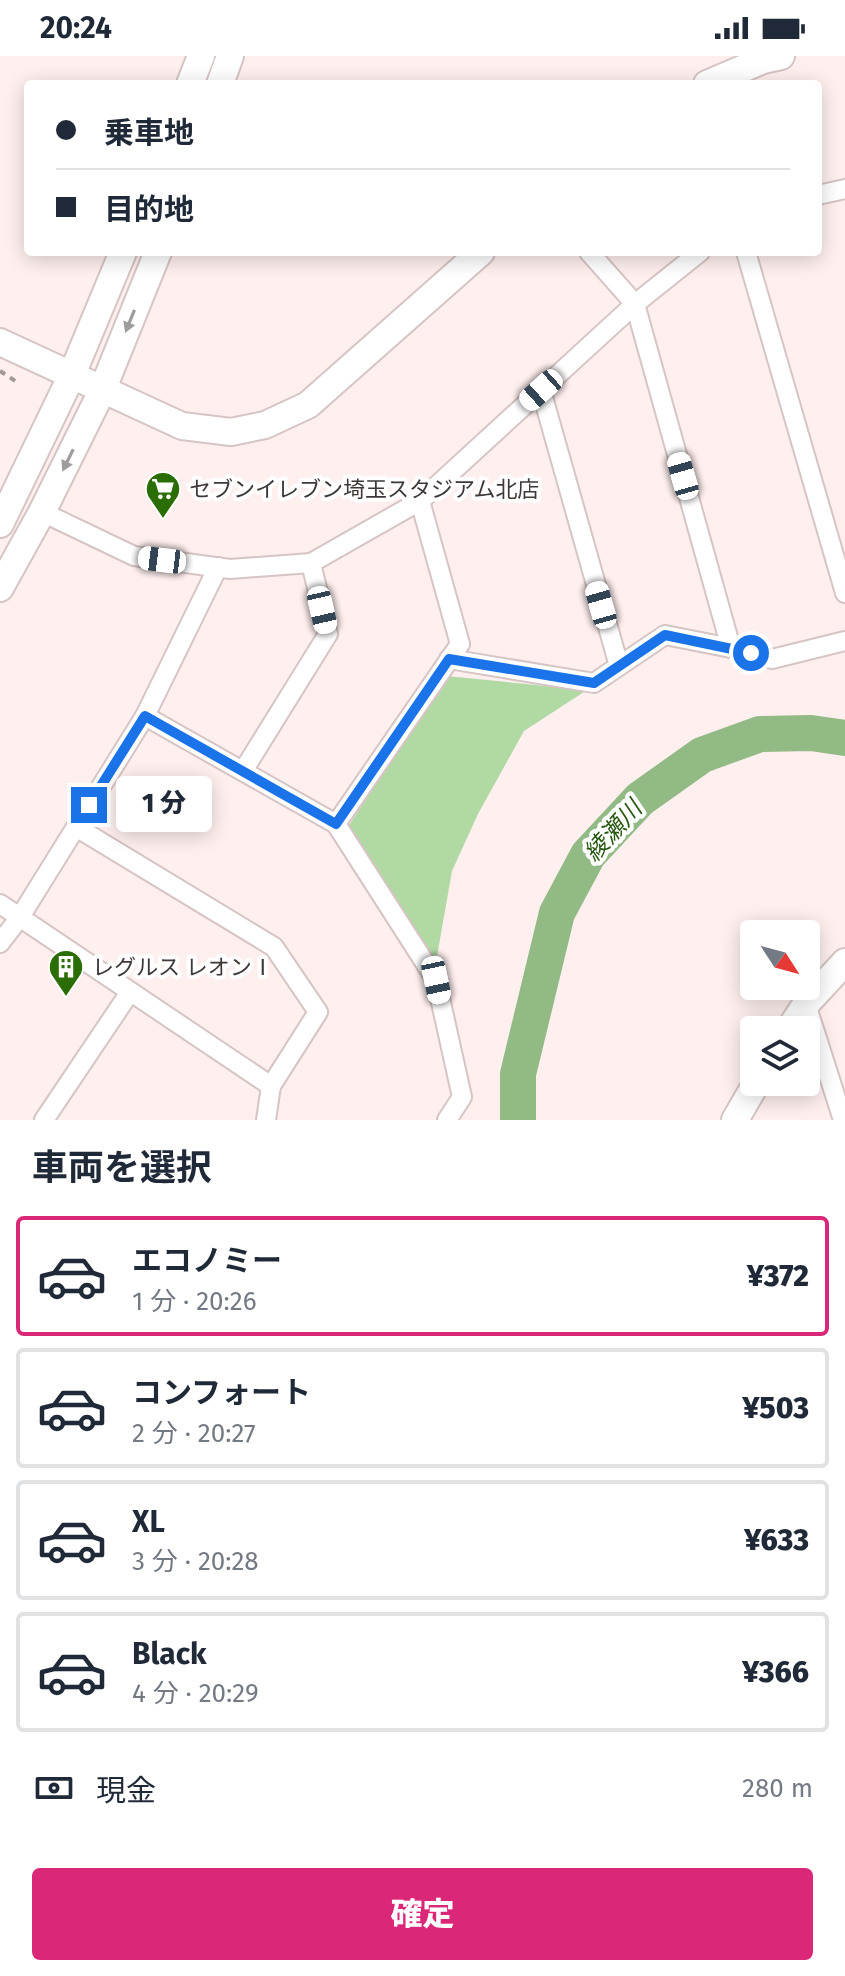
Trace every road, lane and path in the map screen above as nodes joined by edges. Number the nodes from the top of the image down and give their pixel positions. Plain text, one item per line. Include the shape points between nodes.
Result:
1 (201, 56) edge
2 (230, 56) edge
3 (781, 56) edge
4 (192, 80) edge
5 (221, 80) edge
6 (716, 80) edge
7 (845, 189) edge
8 (822, 194) edge
9 (121, 256) edge
10 (156, 256) edge
11 (476, 256) edge
12 (593, 256) edge
13 (695, 256) edge
14 (747, 256) edge
15 (635, 304) junction
16 (0, 342) edge
17 (0, 371) edge
18 (71, 377) junction
19 (20, 384) dead end
20 (541, 390) junction
21 (102, 391) junction
22 (420, 501) junction
23 (42, 512) junction
24 (0, 524) edge
25 (311, 563) junction
26 (218, 567) junction
27 (0, 588) edge
28 (845, 593) edge
29 (845, 641) edge
30 (731, 648) junction
31 (449, 659) junction
32 (619, 666) junction
33 (145, 716) junction
34 (243, 771) junction
35 (336, 824) junction
36 (76, 827) junction
37 (0, 904) edge
38 (20, 917) junction
39 (0, 943) edge
40 (845, 962) edge
41 (130, 992) junction
42 (806, 1004) junction
43 (798, 1016) edge
44 (271, 1086) junction
45 (749, 1096) edge
46 (44, 1120) edge
47 (266, 1120) edge
48 (447, 1120) edge
49 (735, 1120) edge
50 (843, 1120) edge

1 - 4 street
2 - 5 street
3 - 6 street
7 - 8 street
9 - 18 street
10 -> 21 street
11 - 21 street via 308,405 265,425 231,432 182,426
12 - 15 street
13 - 15 street
14 - 28 street
15 - 20 street
15 - 30 street
16 - 18 street
17 - 19 path
18 - 21 street
18 - 24 street
20 - 22 street
20 - 32 street
21 -> 23 street
22 - 25 street
22 - 31 street via 460,644
23 - 26 street via 134,556
23 - 27 street
25 - 26 street
25 - 34 street via 328,634
26 - 33 street
29 - 30 street via 772,659
30 - 32 street via 665,635
31 - 32 street via 594,683
31 - 35 street
33 - 34 street
33 - 36 street
34 - 35 street
35 - 48 street via 436,980 462,1097
36 - 38 street
36 - 44 street via 274,947 318,1012
37 - 38 street
38 - 39 street
38 - 41 street
40 - 42 street
41 - 44 street
41 - 46 street
42 - 43 street
42 - 50 street
44 - 47 street
45 - 49 street

